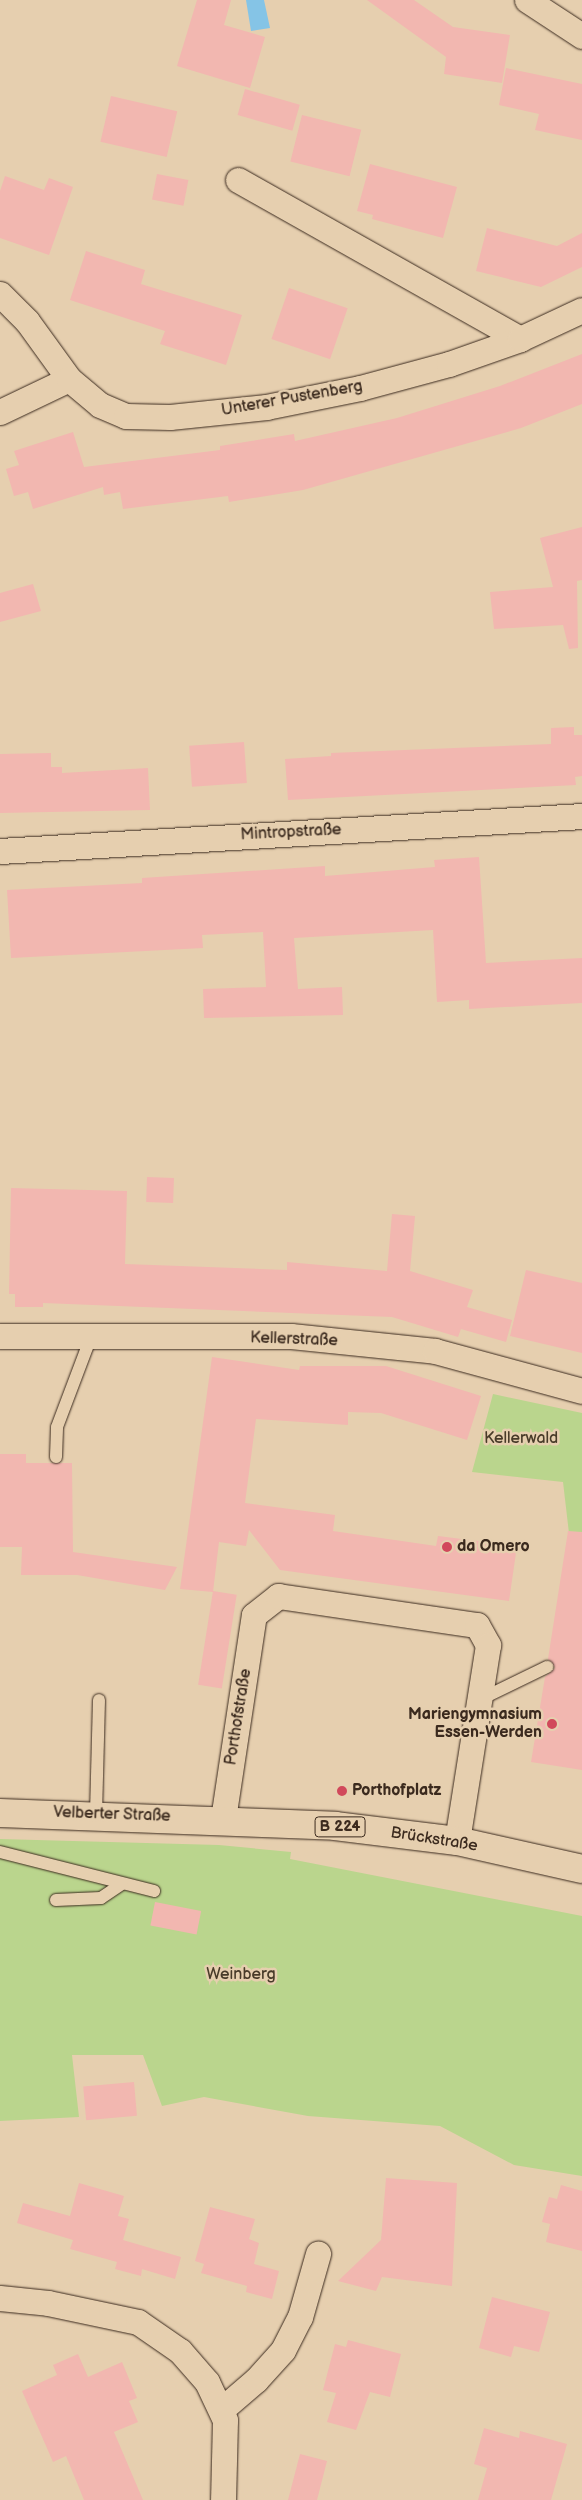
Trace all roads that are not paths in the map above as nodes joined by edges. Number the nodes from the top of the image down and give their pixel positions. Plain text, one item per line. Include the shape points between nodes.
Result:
1 (527, 0) edge
2 (582, 36) edge
3 (238, 180) dead end
4 (0, 294) edge
5 (582, 310) edge
6 (520, 339) junction
7 (69, 378) junction
8 (0, 412) edge
9 (582, 816) edge
10 (0, 851) edge
11 (0, 1336) edge
12 (91, 1337) junction
13 (582, 1391) edge
14 (56, 1457) dead end
15 (547, 1667) dead end
16 (99, 1700) dead end
17 (479, 1700) junction
18 (0, 1812) edge
19 (96, 1814) junction
20 (223, 1820) junction
21 (456, 1841) junction
22 (0, 1852) edge
23 (582, 1869) edge
24 (122, 1884) junction
25 (154, 1891) dead end
26 (56, 1900) dead end
27 (318, 2254) dead end
28 (0, 2298) edge
29 (221, 2410) junction
30 (223, 2500) edge

1 - 2 street
3 - 6 street
4 - 7 street, Unterer Pustenberg via 27,321
5 - 6 street, Unterer Pustenberg
6 - 7 street, Unterer Pustenberg via 449,364 360,388 266,407 170,417 126,416 100,405
7 - 8 street
9 - 10 street, Mintropstraße
11 - 12 street, Kellerstraße
12 - 13 street, Kellerstraße via 291,1336 435,1352
12 - 14 lane via 57,1427
15 - 17 lane
16 - 19 lane
17 - 20 street, Porthofstraße via 488,1645 477,1625 278,1596 254,1615
17 - 21 street
18 - 19 main road, Velberter Straße / B 224
19 - 20 main road, Velberter Straße / B 224
20 - 21 main road, Brückstraße / B 224 via 335,1826
21 - 23 main road, Brückstraße / B 224
22 - 24 lane
24 - 25 lane
24 - 26 lane via 101,1898
27 - 29 street via 300,2317 284,2350
28 - 29 street via 48,2303 138,2322 180,2351 207,2382
29 - 30 street via 225,2420

